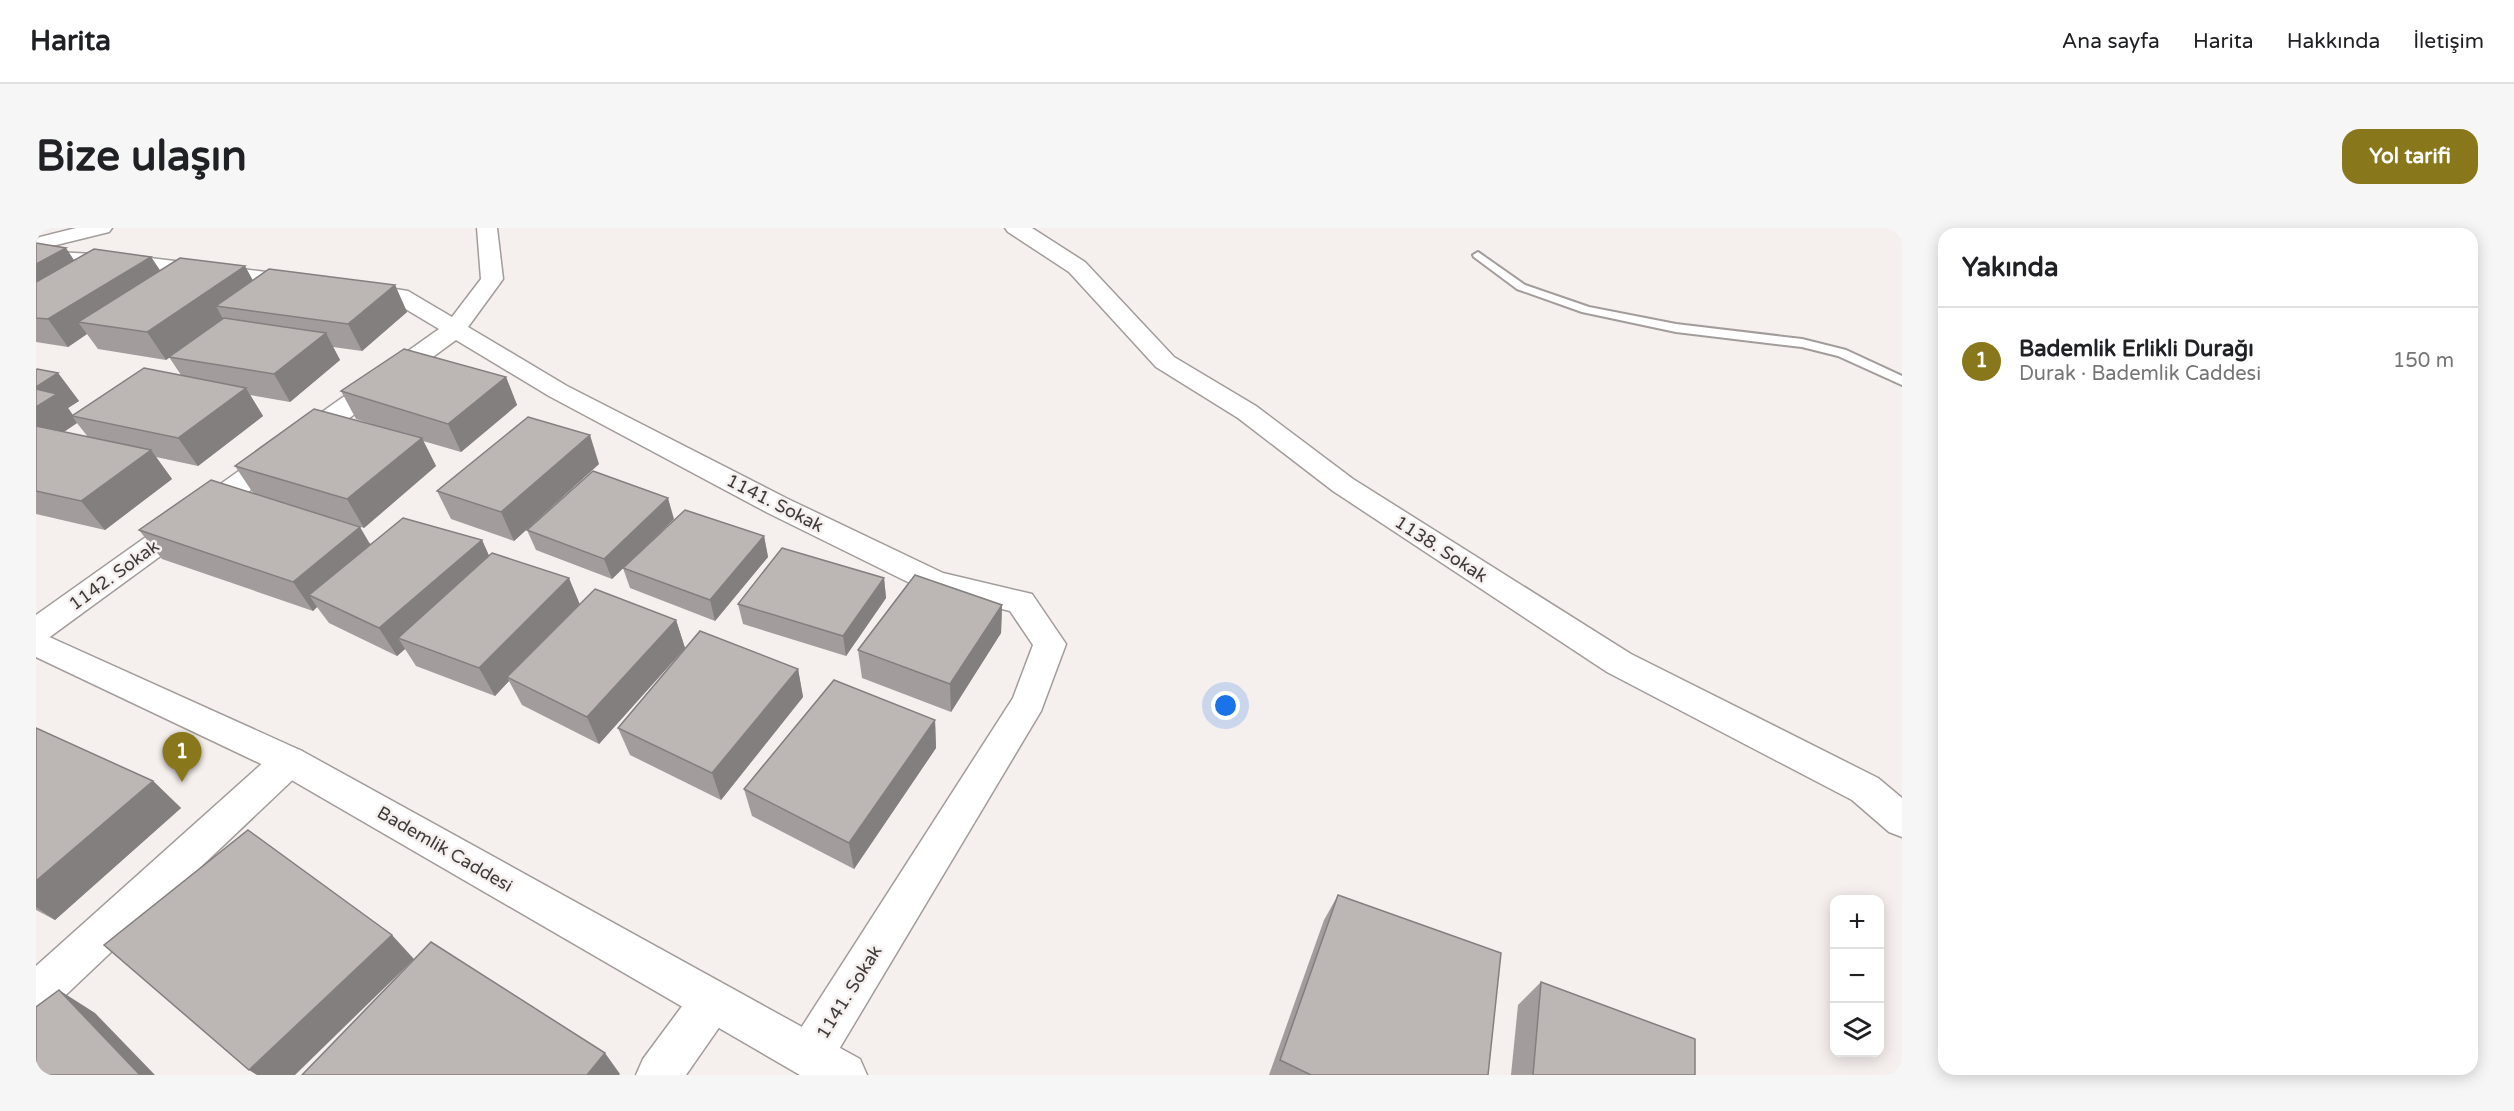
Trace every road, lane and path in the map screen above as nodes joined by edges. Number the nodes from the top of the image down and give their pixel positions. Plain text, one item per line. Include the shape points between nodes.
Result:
1 (102, 228) edge
2 (487, 228) edge
3 (1015, 228) edge
4 (36, 244) edge
5 (1478, 255) dead end
6 (36, 257) edge
7 (455, 329) junction
8 (1902, 381) edge
9 (36, 631) edge
10 (36, 643) edge
11 (288, 761) junction
12 (1902, 821) edge
13 (36, 994) edge
14 (712, 1001) junction
15 (810, 1055) junction
16 (659, 1075) edge
17 (844, 1075) edge

1 - 4 street
2 - 7 street, 1142. Sokak via 492,279
3 - 12 street, 1138. Sokak via 1077,267 1165,362 1247,412 1343,485 1618,663 1865,789
5 - 8 lane via 1521,287 1586,310 1656,325 1813,345 1859,360
6 - 7 street, 1141. Sokak via 133,262 400,296
7 - 9 street, 1142. Sokak
7 - 15 street, 1141. Sokak via 558,391 935,582 1021,602 1050,644 1029,702
10 - 11 street, Bademlik Caddesi
11 - 13 street
11 - 14 street, Bademlik Caddesi
14 - 15 street, Bademlik Caddesi
14 - 16 street
15 - 17 street, Bademlik Caddesi

